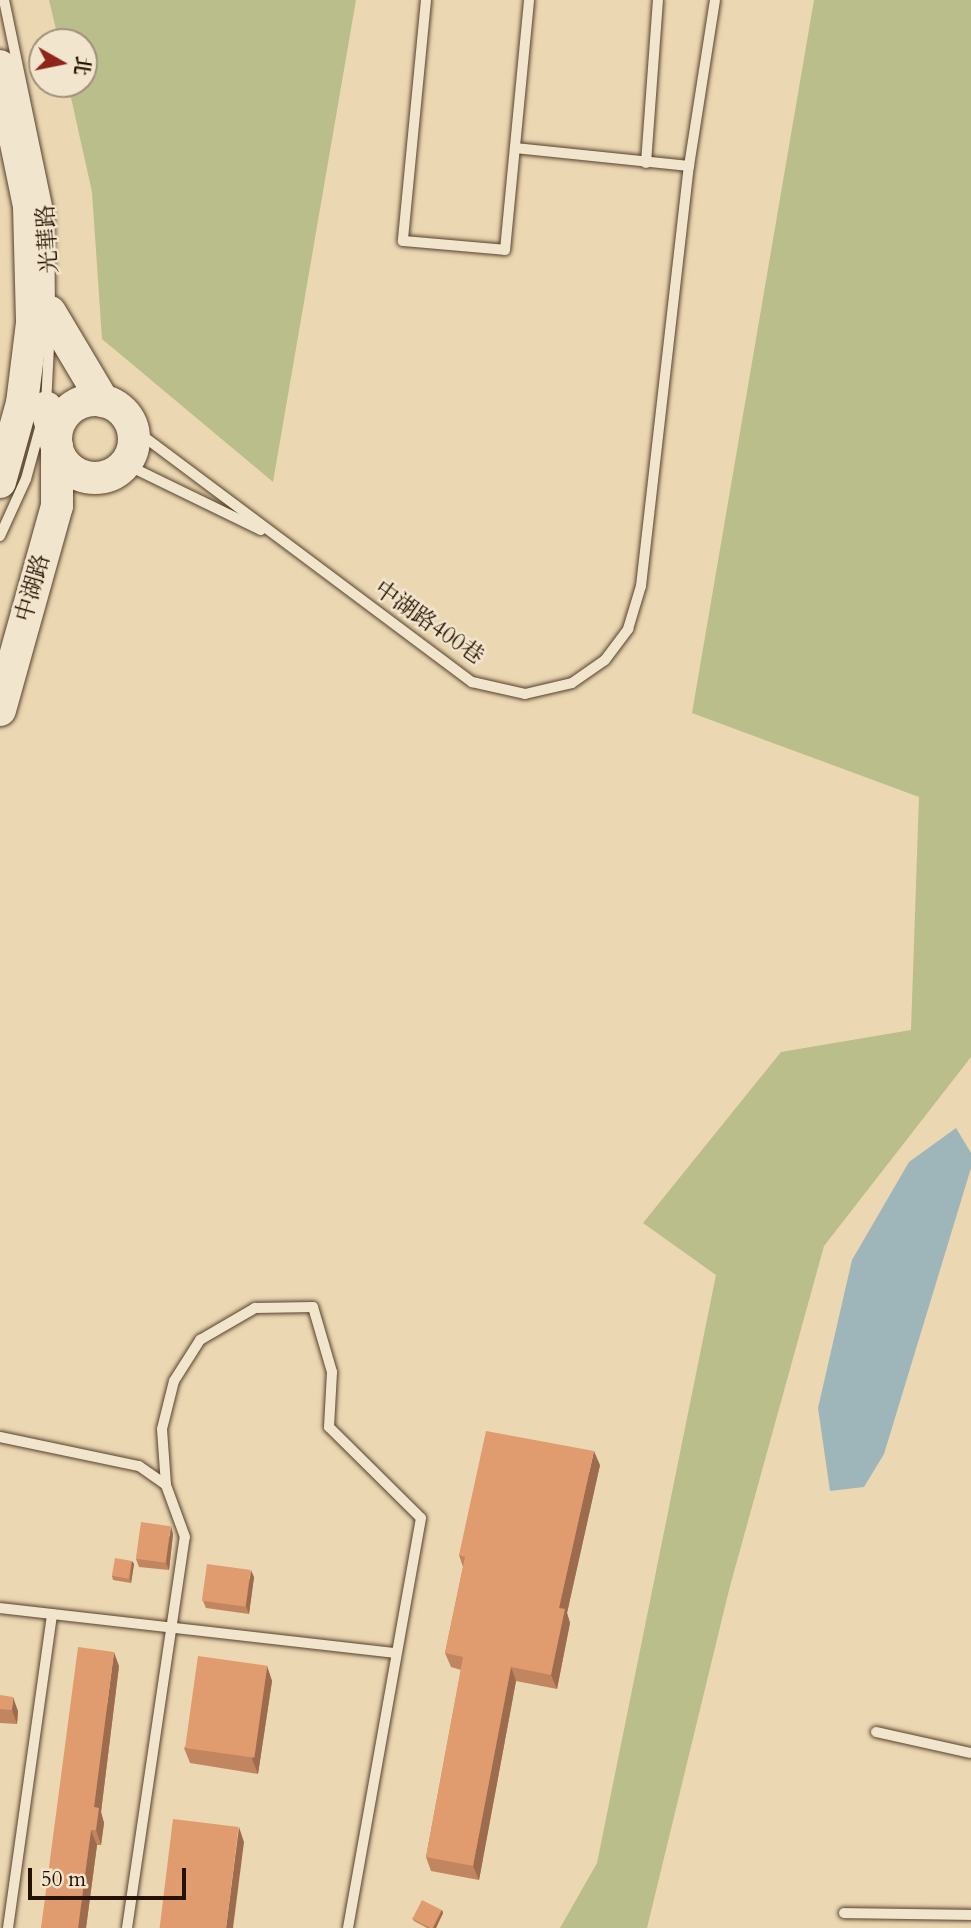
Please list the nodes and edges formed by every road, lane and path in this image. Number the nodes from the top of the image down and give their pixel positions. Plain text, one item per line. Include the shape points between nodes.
1 (4, 0) edge
2 (426, 0) edge
3 (529, 0) edge
4 (658, 0) edge
5 (715, 0) edge
6 (0, 66) edge
7 (515, 148) junction
8 (646, 163) junction
9 (689, 166) junction
10 (50, 312) junction
11 (103, 401) junction
12 (46, 407) junction
13 (131, 427) junction
14 (57, 447) junction
15 (116, 470) junction
16 (10, 478) edge
17 (57, 506) junction
18 (0, 536) edge
19 (283, 540) junction
20 (0, 710) edge
21 (0, 1437) edge
22 (166, 1485) junction
23 (0, 1608) edge
24 (52, 1614) junction
25 (169, 1629) junction
26 (396, 1653) junction
27 (876, 1732) dead end
28 (971, 1753) edge
29 (844, 1913) dead end
30 (971, 1915) edge
31 (8, 1928) edge
32 (127, 1928) edge
33 (348, 1928) edge

1 - 10 lane, 光華路 via 49,215
2 - 7 lane via 403,240 505,250
3 - 7 lane
4 - 8 lane
5 - 9 lane, 中湖路400巷
6 - 16 street, 光華路 via 29,206 32,323
7 - 8 lane
8 - 9 lane
9 - 19 lane, 中湖路400巷 via 641,586 628,629 605,660 572,683 525,694 472,682
10 - 11 street
10 - 12 lane, 光華路
11 - 13 street via 115,406
11 - 14 street via 78,404 67,412 56,435
12 - 14 street
12 - 16 lane, 光華路
13 - 15 street via 134,440
13 - 19 lane, 中湖路400巷
14 - 15 street via 61,460 82,476
14 - 17 street, 中湖路
15 - 17 street
15 - 19 lane, 中湖路400巷
16 - 18 lane
17 - 20 street, 中湖路
21 - 22 lane via 139,1466
22 - 25 lane via 185,1537
22 - 26 lane via 162,1429 174,1381 200,1340 255,1308 313,1307 332,1372 330,1427 421,1518
23 - 24 lane
24 - 25 lane
24 - 31 lane
25 - 26 lane
25 - 32 lane
26 - 33 lane
27 - 28 lane
29 - 30 lane

